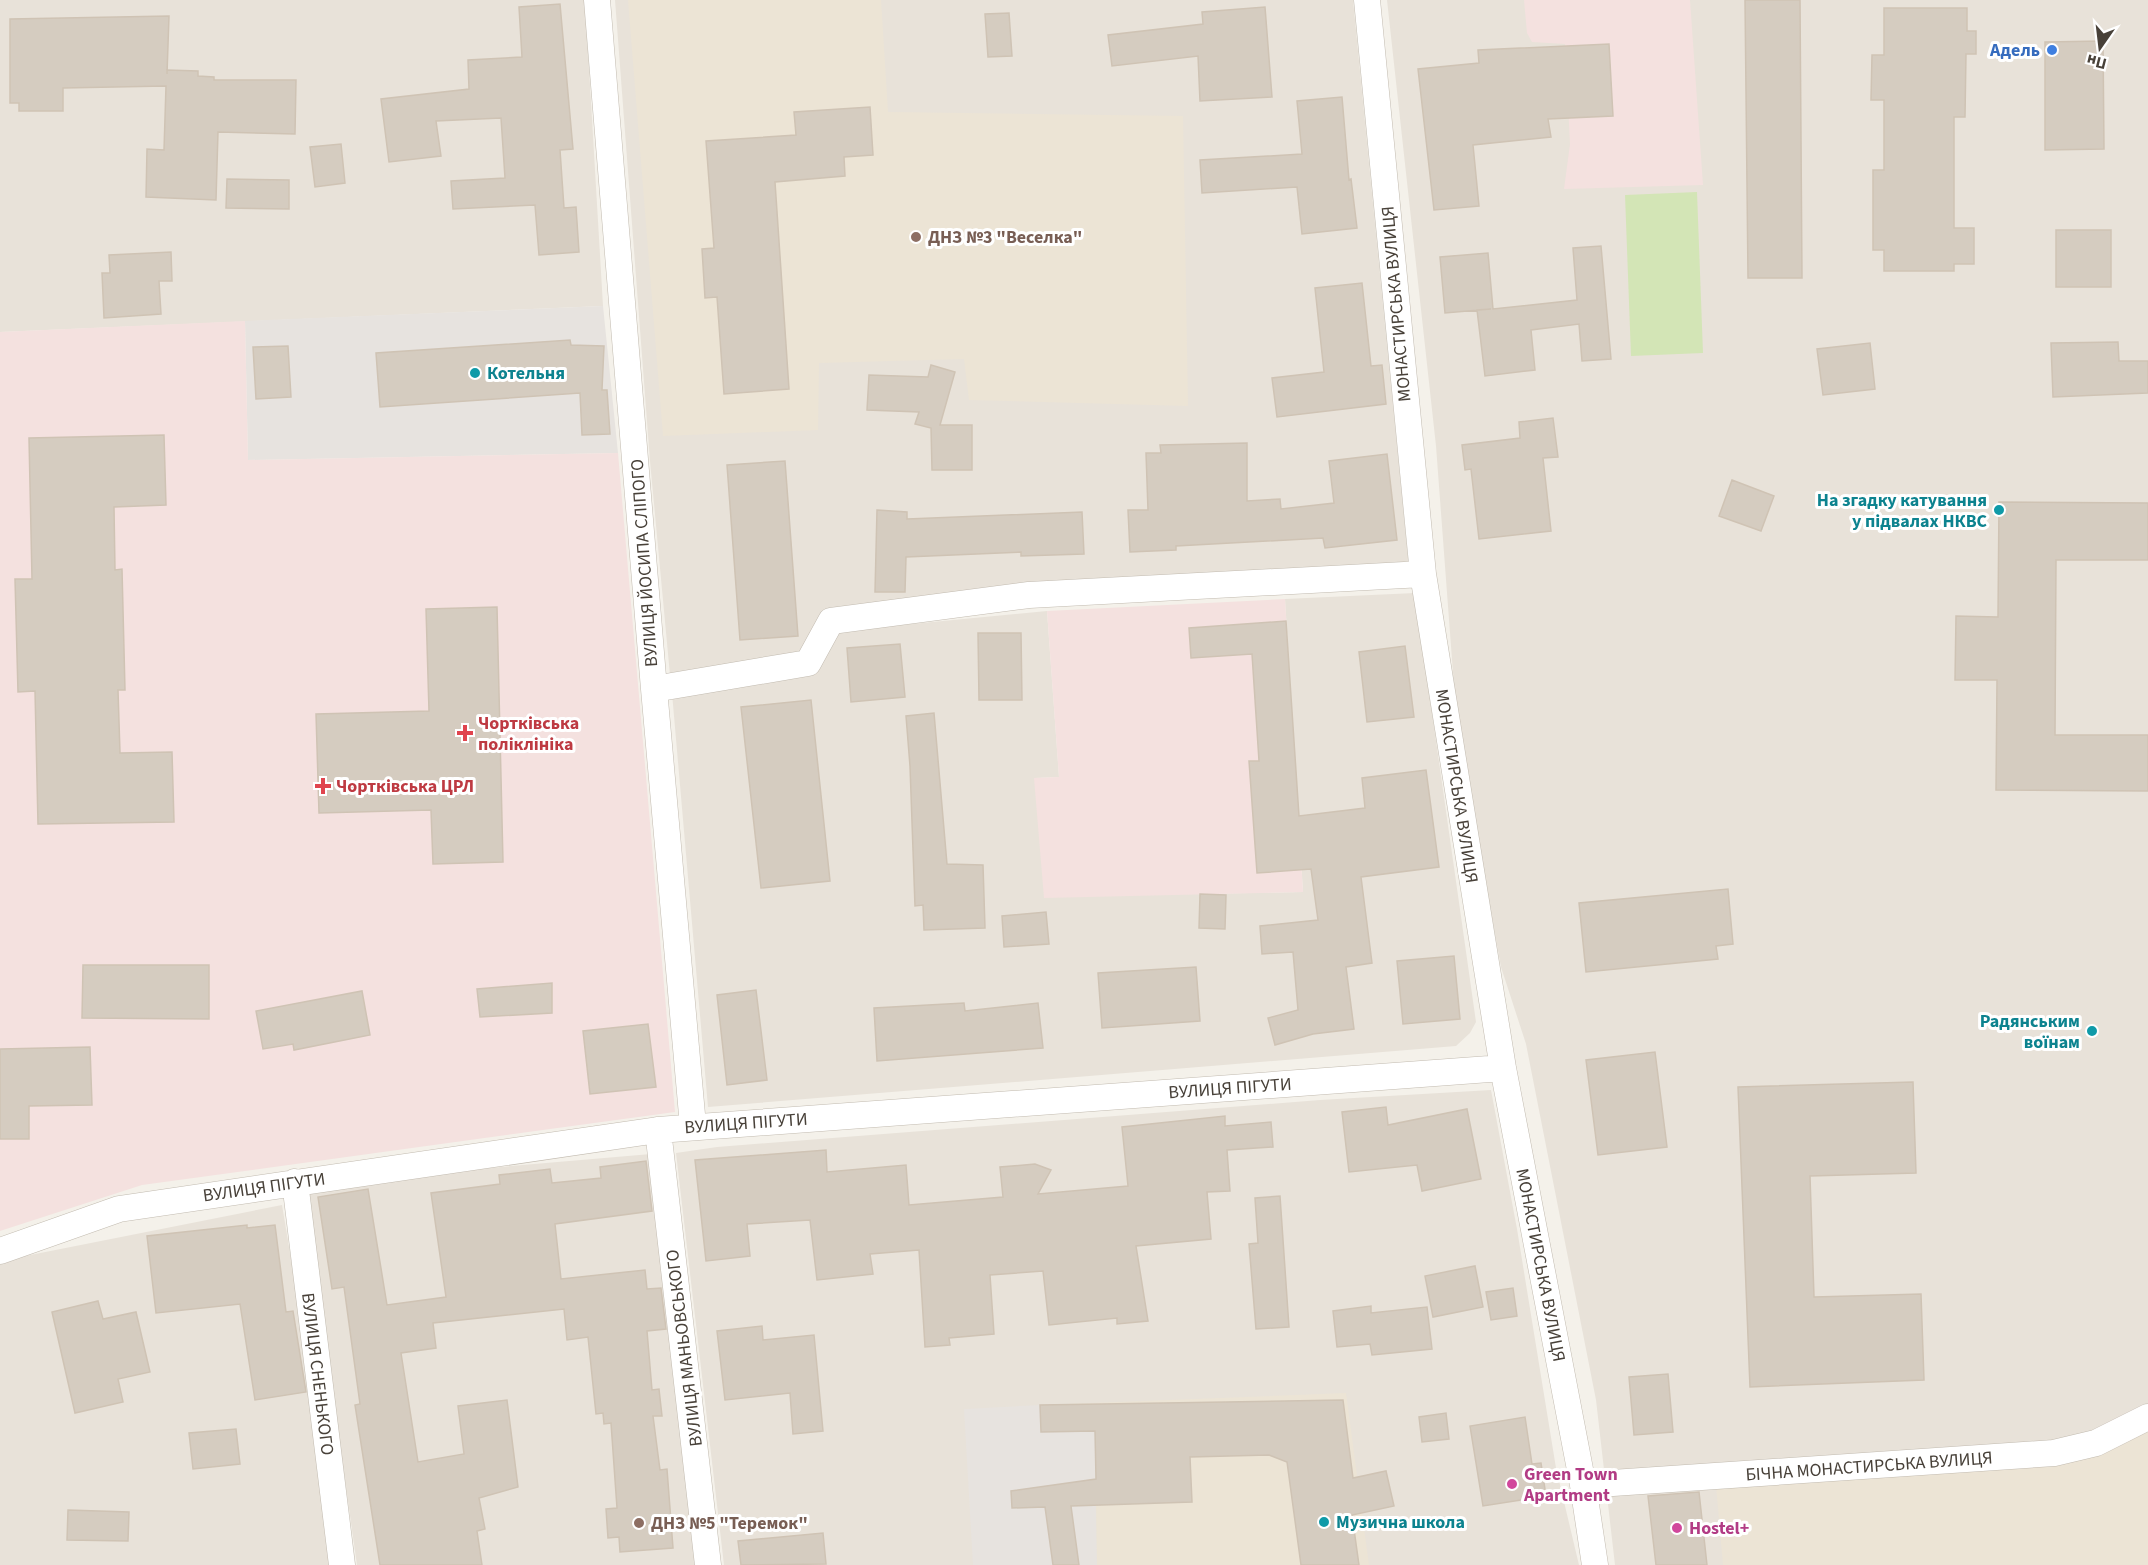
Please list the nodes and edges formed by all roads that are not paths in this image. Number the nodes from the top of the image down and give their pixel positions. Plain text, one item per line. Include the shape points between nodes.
1 (597, 0) edge
2 (1367, 0) edge
3 (1423, 574) junction
4 (654, 690) junction
5 (1503, 1068) junction
6 (693, 1126) junction
7 (658, 1130) junction
8 (295, 1182) junction
9 (0, 1251) edge
10 (2148, 1418) edge
11 (1584, 1485) junction
12 (342, 1565) edge
13 (708, 1565) edge
14 (1595, 1565) edge

1 - 4 street, ВУЛИЦЯ ЙОСИПА СЛІПОГО
2 - 3 street, МОНАСТИРСЬКА ВУЛИЦЯ
3 - 4 street via 1029,595 831,621 808,663
3 - 5 street, МОНАСТИРСЬКА ВУЛИЦЯ
4 - 6 street, ВУЛИЦЯ ЙОСИПА СЛІПОГО
5 - 6 street, ВУЛИЦЯ ПІГУТИ
5 - 11 street, МОНАСТИРСЬКА ВУЛИЦЯ
6 - 7 street, ВУЛИЦЯ ПІГУТИ
7 - 8 street, ВУЛИЦЯ ПІГУТИ
7 - 13 street, ВУЛИЦЯ МАНЬОВСЬКОГО
8 - 9 street, ВУЛИЦЯ ПІГУТИ via 119,1209
8 - 12 street, ВУЛИЦЯ СНЕНЬКОГО
10 - 11 street, БІЧНА МОНАСТИРСЬКА ВУЛИЦЯ via 2096,1443 2054,1454
11 - 14 street, МОНАСТИРСЬКА ВУЛИЦЯ

